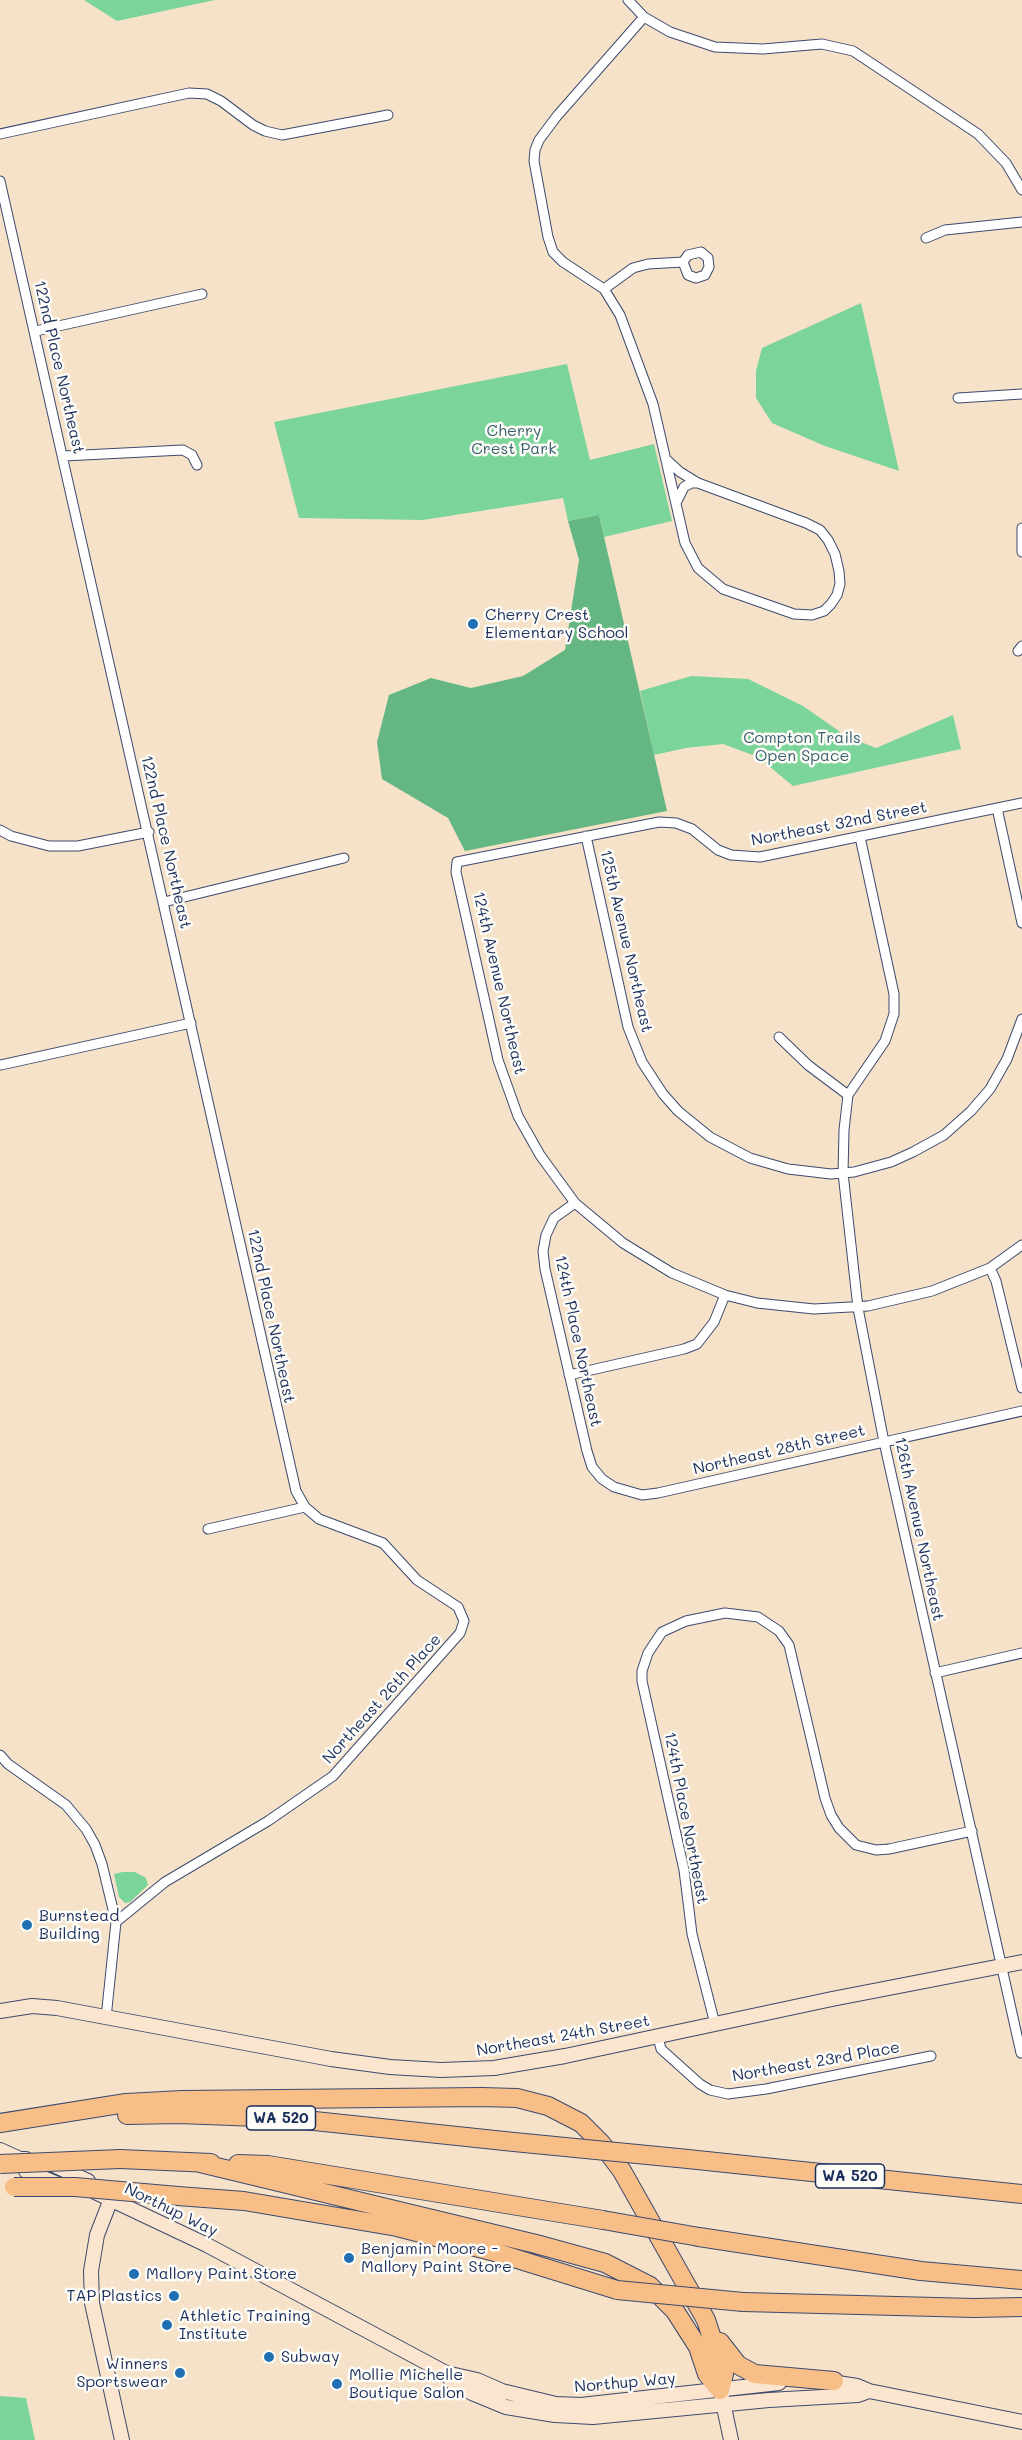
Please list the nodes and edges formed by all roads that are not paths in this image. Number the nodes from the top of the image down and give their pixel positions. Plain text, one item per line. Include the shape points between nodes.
1 (628, 0) edge
2 (644, 17) junction
3 (388, 115) dead end
4 (0, 134) edge
5 (0, 181) edge
6 (1022, 190) edge
7 (1022, 222) edge
8 (926, 238) dead end
9 (683, 262) dead end
10 (604, 290) junction
11 (202, 294) dead end
12 (36, 331) junction
13 (1022, 394) edge
14 (958, 398) dead end
15 (64, 456) junction
16 (667, 460) junction
17 (197, 465) dead end
18 (698, 483) junction
19 (676, 505) junction
20 (1022, 528) edge
21 (1022, 552) edge
22 (1022, 803) edge
23 (997, 808) junction
24 (0, 830) edge
25 (149, 832) junction
26 (586, 836) junction
27 (860, 837) junction
28 (344, 858) dead end
29 (457, 862) joint
30 (164, 902) junction
31 (1022, 923) edge
32 (1022, 1020) edge
33 (190, 1023) junction
34 (779, 1037) dead end
35 (1, 1065) edge
36 (849, 1095) junction
37 (843, 1173) junction
38 (575, 1203) junction
39 (1022, 1245) edge
40 (990, 1268) junction
41 (725, 1295) junction
42 (858, 1308) junction
43 (569, 1375) junction
44 (1022, 1388) edge
45 (1022, 1411) edge
46 (884, 1442) junction
47 (614, 1487) joint
48 (305, 1507) junction
49 (208, 1529) dead end
50 (1022, 1653) edge
51 (935, 1673) junction
52 (0, 1755) edge
53 (972, 1832) junction
54 (116, 1922) junction
55 (1022, 1962) edge
56 (1003, 1967) junction
57 (0, 2011) edge
58 (106, 2018) junction
59 (715, 2024) junction
60 (658, 2037) junction
61 (1021, 2053) edge
62 (931, 2056) dead end
63 (47, 2116) junction
64 (0, 2123) edge
65 (0, 2150) edge
66 (200, 2163) junction
67 (0, 2164) edge
68 (7, 2187) edge
69 (1022, 2194) edge
70 (111, 2199) junction
71 (1022, 2280) edge
72 (1022, 2307) edge
73 (706, 2320) junction
74 (834, 2381) junction
75 (869, 2391) junction
76 (722, 2397) junction
77 (1022, 2422) edge
78 (122, 2440) edge
79 (731, 2440) edge

1 - 2 street
2 - 6 street via 670,32 715,47 763,49 822,44 853,51 978,134 1006,164
2 - 10 street via 546,128 535,150 543,214 553,252
3 - 4 street via 282,135 253,125 207,94 189,93
5 - 12 street, 122nd Place Northeast
7 - 8 street via 945,230
9 - 10 street via 633,268
10 - 16 street via 620,315 639,365
11 - 12 street
12 - 15 street, 122nd Place Northeast
13 - 14 street
15 - 17 street via 183,450 192,455
15 - 25 street, 122nd Place Northeast
16 - 18 street
16 - 19 street
18 - 19 street via 684,487
18 - 19 street via 820,530 835,554 839,571 840,584 831,604 812,615 794,614 723,589 698,568 689,554
20 - 21 street
22 - 23 street, Northeast 32nd Street
23 - 27 street, Northeast 32nd Street
23 - 31 street
24 - 25 street via 49,846 78,846
25 - 30 street, 122nd Place Northeast
26 - 27 street, Northeast 32nd Street via 659,822 676,823 718,850 760,857
26 - 29 street, Northeast 32nd Street
26 - 37 street, 125th Avenue Northeast via 628,1027 642,1062 663,1094 710,1137 750,1158 788,1169
27 - 36 street via 894,994 894,1014 885,1041
28 - 30 street
29 - 38 street, 124th Avenue Northeast via 486,1013 506,1086 540,1155
30 - 33 street, 122nd Place Northeast
32 - 37 street, 125th Avenue Northeast via 990,1089 944,1135 891,1162
33 - 35 street
33 - 48 street, 122nd Place Northeast via 288,1461
34 - 36 street via 808,1065
36 - 37 street, 126th Avenue Northeast
37 - 42 street, 126th Avenue Northeast
38 - 41 street, 124th Avenue Northeast via 623,1243 672,1273
38 - 43 street, 124th Place Northeast via 554,1218 543,1251
39 - 40 street, 124th Avenue Northeast
40 - 42 street, 124th Avenue Northeast via 932,1291
40 - 44 street
41 - 42 street, 124th Avenue Northeast via 814,1309
41 - 43 street via 714,1322 697,1344
42 - 46 street, 126th Avenue Northeast
43 - 47 street, 124th Place Northeast via 592,1467
45 - 46 street, Northeast 28th Street
46 - 47 street, Northeast 28th Street via 658,1493 642,1495
46 - 51 street, 126th Avenue Northeast
48 - 49 street
48 - 54 street, Northeast 26th Place via 319,1519 383,1543 417,1580 458,1607 464,1621 460,1634 333,1776 268,1821 165,1882
50 - 51 street
51 - 53 street, 126th Avenue Northeast
52 - 54 street via 66,1805 86,1829 102,1864
53 - 56 street, 126th Avenue Northeast
53 - 59 street, 124th Place Northeast via 889,1849 856,1845 831,1815 789,1645 779,1631 758,1617 725,1613 686,1621 662,1632 644,1662 642,1681 684,1870 692,1934
54 - 58 street
55 - 56 street, Northeast 24th Street
56 - 59 street, Northeast 24th Street
56 - 61 street, 126th Avenue Northeast
57 - 58 street, Northeast 24th Street via 32,2006
58 - 60 street, Northeast 24th Street via 331,2059 441,2070 494,2068
59 - 60 street, Northeast 24th Street
60 - 62 street, Northeast 23rd Place via 661,2049 700,2084 728,2094
63 - 64 highway, WA 520
63 - 69 highway, WA 520, bridge via 178,2114 286,2118
63 - 73 highway via 126,2103 182,2100 482,2097 517,2098 548,2106 581,2123 622,2171
65 - 70 street, Northup Way via 20,2160 36,2157 88,2181 94,2191
66 - 67 highway, bridge via 120,2159
66 - 71 highway, bridge via 268,2165 921,2271
66 - 76 highway via 536,2244 614,2267 650,2286 675,2311 695,2341 707,2374
68 - 72 highway, bridge via 75,2187 244,2201 397,2227 617,2290 743,2302
70 - 76 street, Northup Way via 207,2245 446,2373 556,2404
70 - 78 street via 97,2235 91,2271 92,2302
73 - 74 highway via 722,2346 744,2369 764,2376
73 - 76 highway via 724,2374
74 - 75 street, Northup Way
74 - 76 street, Northup Way via 752,2384
75 - 76 street via 858,2396
75 - 77 street, Northup Way
76 - 79 street

